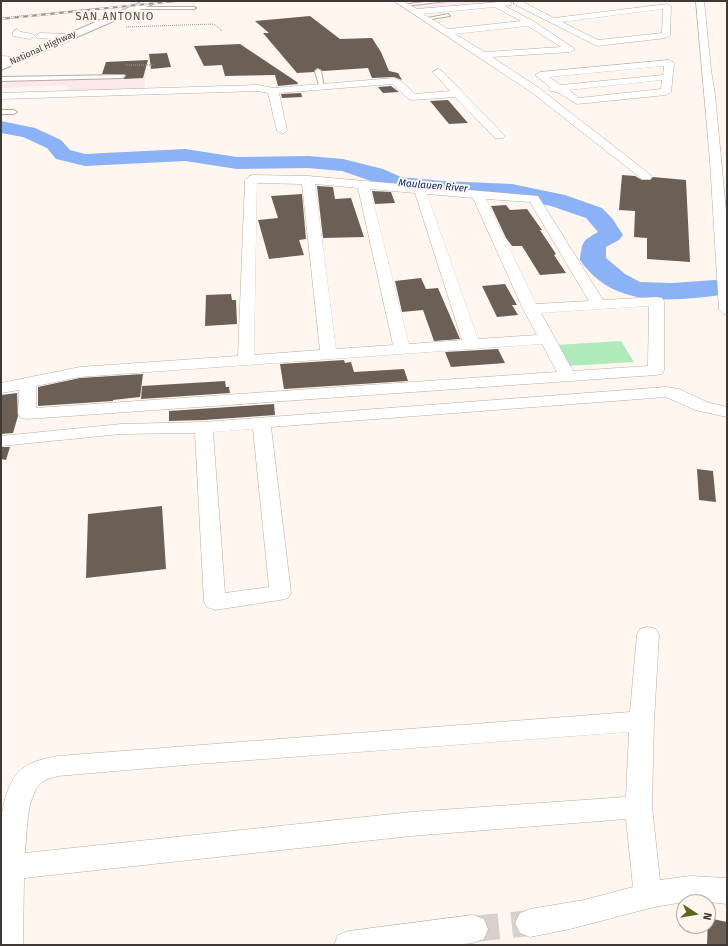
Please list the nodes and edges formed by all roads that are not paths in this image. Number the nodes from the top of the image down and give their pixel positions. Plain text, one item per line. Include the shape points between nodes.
1 (152, 1) edge
2 (445, 1) edge
3 (520, 1) edge
4 (644, 1) edge
5 (700, 1) edge
6 (401, 3) edge
7 (501, 3) edge
8 (595, 6) dead end
9 (136, 8) junction
10 (194, 8) dead end
11 (535, 10) junction
12 (551, 10) dead end
13 (414, 12) junction
14 (448, 15) dead end
15 (424, 19) junction
16 (555, 20) junction
17 (530, 23) junction
18 (666, 26) junction
19 (643, 28) dead end
20 (583, 30) junction
21 (17, 32) dead end
22 (446, 32) junction
23 (598, 33) dead end
24 (30, 36) dead end
25 (40, 36) dead end
26 (68, 37) junction
27 (558, 41) junction
28 (473, 48) junction
29 (483, 55) junction
30 (1, 59) edge
31 (18, 60) junction
32 (1, 67) edge
33 (318, 70) dead end
34 (438, 72) dead end
35 (122, 76) dead end
36 (1, 78) edge
37 (667, 78) junction
38 (322, 86) junction
39 (558, 88) junction
40 (535, 90) junction
41 (273, 91) junction
42 (458, 94) junction
43 (1, 96) edge
44 (1, 112) edge
45 (14, 112) dead end
46 (712, 130) junction
47 (282, 131) dead end
48 (727, 131) edge
49 (499, 136) dead end
50 (646, 176) dead end
51 (308, 180) junction
52 (363, 185) junction
53 (420, 190) junction
54 (478, 195) junction
55 (725, 271) edge
56 (599, 305) junction
57 (531, 309) junction
58 (727, 310) edge
59 (546, 339) junction
60 (471, 343) junction
61 (402, 348) junction
62 (329, 354) junction
63 (246, 360) junction
64 (567, 376) junction
65 (28, 385) junction
66 (1, 388) edge
67 (727, 412) edge
68 (261, 422) junction
69 (204, 427) junction
70 (1, 441) edge
71 (648, 635) dead end
72 (642, 721) junction
73 (639, 807) junction
74 (10, 867) junction
75 (727, 891) edge
76 (648, 896) junction
77 (530, 923) tunnel mouth
78 (472, 929) tunnel mouth
79 (8, 945) edge
80 (349, 945) edge

1 - 9 main road, National Highway
2 - 6 lane
3 - 7 street
3 - 11 street
4 - 8 street
5 - 46 street
6 - 13 street
7 - 13 street
7 - 17 street
9 - 10 lane
9 - 26 main road, National Highway
11 - 12 street
11 - 16 street
13 - 15 street
14 - 15 lane
15 - 22 street
16 - 18 street via 667,6 663,16
16 - 20 street via 569,28
17 - 22 street
17 - 27 street
18 - 19 street
18 - 20 street via 666,35 597,43
20 - 23 street
21 - 24 street via 19,35
22 - 28 street
25 - 26 street
26 - 31 main road, National Highway
27 - 28 street
27 - 29 street via 570,49
28 - 29 street
29 - 40 street
30 - 31 street
31 - 32 main road, National Highway
33 - 38 lane
34 - 42 street
35 - 36 lane
37 - 39 street
37 - 39 street via 666,92 577,101
37 - 39 street via 669,64 540,75
38 - 41 street
38 - 42 street via 394,81 413,97
39 - 40 street
40 - 50 street
41 - 43 street via 258,88
41 - 47 street
42 - 49 street
44 - 45 lane
46 - 48 street
46 - 55 street
51 - 52 street
51 - 62 street
51 - 63 street via 257,178 250,181
52 - 53 street
52 - 61 street
53 - 54 street
53 - 60 street
54 - 56 street via 534,199
54 - 57 street
55 - 58 street
56 - 57 street
56 - 64 street via 658,301 656,370
57 - 59 street
59 - 60 street
59 - 64 street
60 - 61 street
61 - 62 street
62 - 63 street
63 - 65 street via 80,372
64 - 65 street via 27,414
65 - 66 street
67 - 68 street via 701,406 666,392
68 - 69 street
68 - 69 street via 280,593 215,602
69 - 70 street via 121,429
71 - 72 street
72 - 73 street
72 - 74 street via 58,766 32,776 23,786 16,807
73 - 74 street via 411,824
73 - 76 street
74 - 79 street
75 - 76 street via 697,889
76 - 77 street via 583,913
78 - 80 street

